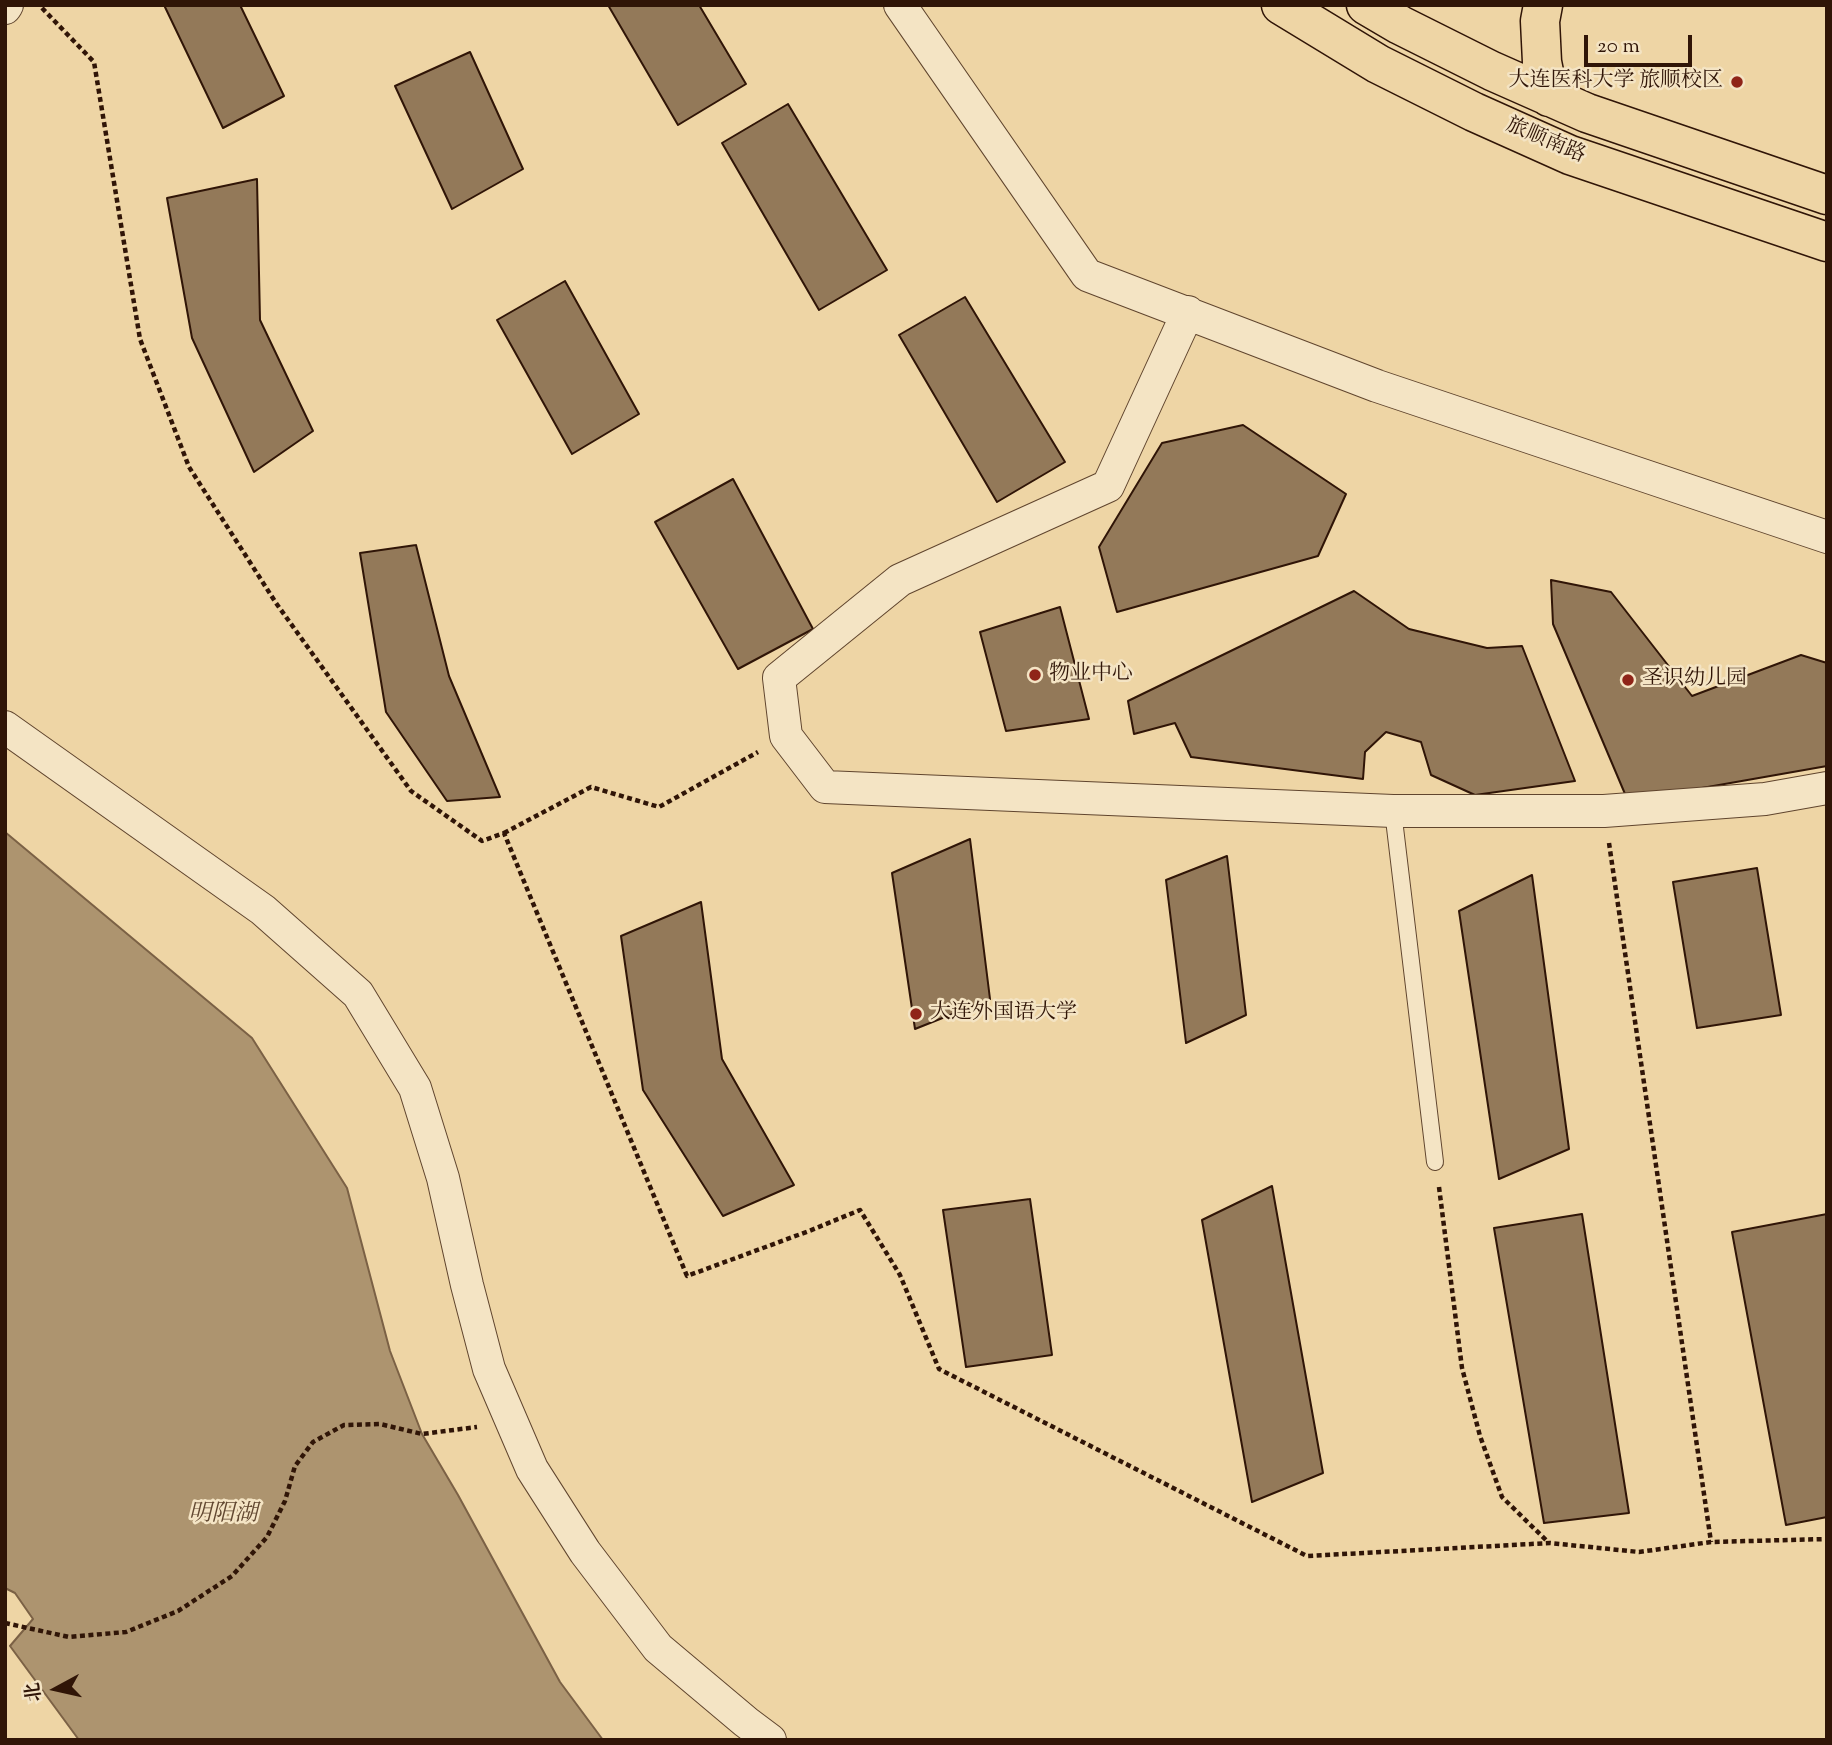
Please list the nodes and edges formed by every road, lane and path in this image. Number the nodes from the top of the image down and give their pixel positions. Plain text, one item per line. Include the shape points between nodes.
1 (38, 5) edge
2 (900, 5) edge
3 (1366, 5) edge
4 (1543, 5) edge
5 (1290, 7) edge
6 (1549, 97) junction
7 (1827, 195) edge
8 (1827, 242) edge
9 (1188, 312) junction
10 (1827, 537) edge
11 (5, 727) edge
12 (786, 736) junction
13 (1827, 789) edge
14 (1393, 811) junction
15 (1604, 811) junction
16 (504, 833) junction
17 (1435, 1162) joint
18 (513, 1422) junction
19 (1827, 1539) edge
20 (1711, 1542) junction
21 (1550, 1543) junction
22 (8, 1624) edge
23 (770, 1740) edge

1 - 16 path via 94,62 140,339 189,467 276,603 411,791 482,841
2 - 9 street via 1087,275
3 - 6 highway, 旅顺南路
4 - 6 highway via 1542,62
5 - 8 highway, 旅顺南路 via 1378,64 1570,155
6 - 7 highway, 旅顺南路
9 - 10 street via 1377,386
9 - 12 street via 1108,486 901,580 779,678
11 - 18 street via 263,910 358,994 415,1088 443,1178 489,1368
12 - 14 street via 825,787
12 - 16 path via 659,807 591,787
13 - 15 street via 1765,799
14 - 15 street
14 - 17 lane
15 - 20 path
16 - 21 path via 687,1276 860,1210 900,1275 939,1369 1307,1556
17 - 21 path via 1462,1368 1480,1436 1502,1497
18 - 22 path via 422,1434 380,1424 344,1425 313,1443 295,1466 285,1501 267,1537 232,1576 178,1611 126,1632 69,1637
18 - 23 street via 532,1469 585,1552 658,1648
19 - 20 path
20 - 21 path via 1639,1552

